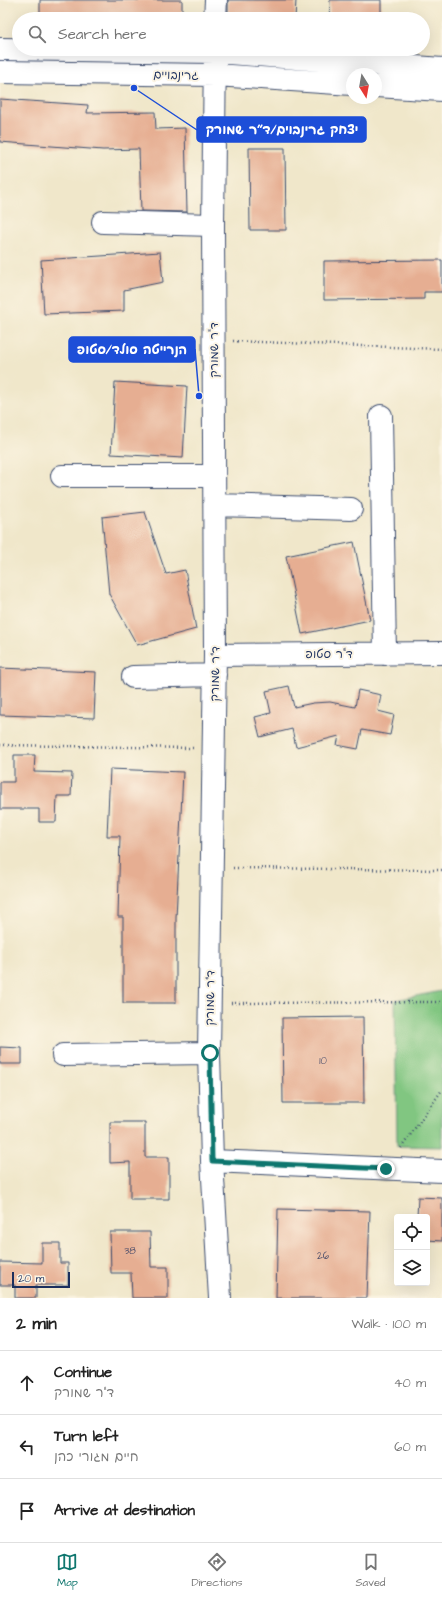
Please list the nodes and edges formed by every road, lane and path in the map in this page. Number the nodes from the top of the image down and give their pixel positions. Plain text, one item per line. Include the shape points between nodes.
1 (216, 0) edge
2 (215, 12) edge
3 (0, 49) edge
4 (12, 49) edge
5 (215, 56) edge
6 (278, 56) edge
7 (442, 69) edge
8 (0, 72) edge
9 (215, 75) junction
10 (346, 84) edge
11 (382, 86) edge
12 (442, 90) edge
13 (103, 222) dead end
14 (213, 225) junction
15 (214, 340) junction
16 (442, 349) edge
17 (381, 416) dead end
18 (62, 476) dead end
19 (214, 476) junction
20 (214, 505) junction
21 (351, 509) dead end
22 (442, 653) edge
23 (385, 654) junction
24 (215, 665) junction
25 (133, 677) dead end
26 (0, 745) edge
27 (214, 748) junction
28 (212, 867) junction
29 (442, 870) edge
30 (442, 1002) edge
31 (210, 1004) junction
32 (210, 1053) junction
33 (63, 1055) dead end
34 (442, 1090) edge
35 (212, 1161) junction
36 (386, 1169) junction
37 (442, 1171) edge
38 (220, 1298) edge

1 - 2 street
3 - 4 street, גרינבויים
5 - 9 street, ד"ר שמורק
6 - 7 street, גרינבויים
8 - 9 street, גרינבויים
9 - 10 street, גרינבויים
9 - 14 street, ד"ר שמורק
11 - 12 street
13 - 14 street
14 - 15 street, ד"ר שמורק
15 - 16 path
15 - 19 street, ד"ר שמורק
17 - 23 street
18 - 19 street
19 - 20 street, ד"ר שמורק
20 - 21 street
20 - 24 street, ד"ר שמורק
22 - 23 street, ד"ר סטופ
23 - 24 street, ד"ר סטופ
24 - 25 street, ד"ר סטופ
24 - 27 street, ד"ר שמורק
26 - 27 path
27 - 28 street, ד"ר שמורק
28 - 29 path
28 - 31 street, ד"ר שמורק
30 - 31 path
31 - 32 street, ד"ר שמורק
32 - 33 street
32 - 35 street, ד"ר שמורק
34 - 36 path
35 - 36 street
35 - 38 street, ד"ר שמורק
36 - 37 street

